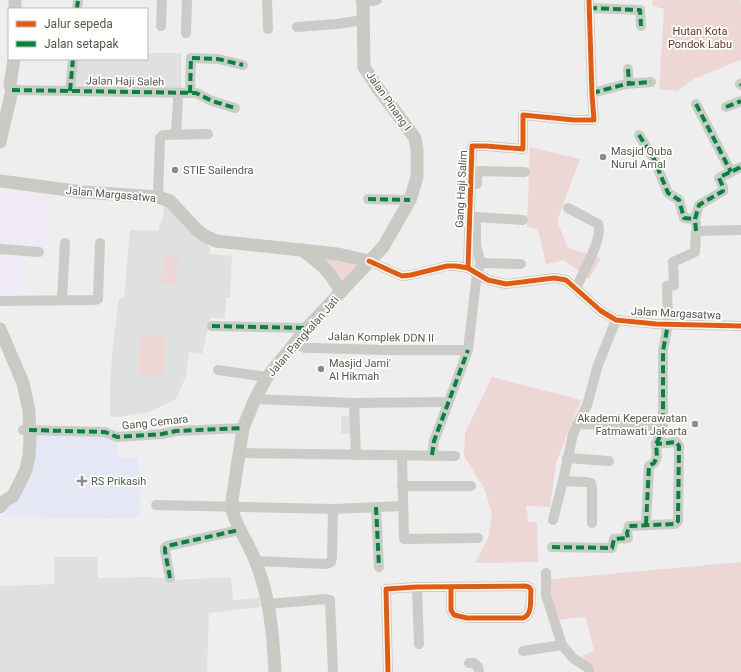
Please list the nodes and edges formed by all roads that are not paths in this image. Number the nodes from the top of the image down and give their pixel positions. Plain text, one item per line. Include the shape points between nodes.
1 (162, 0) edge
2 (187, 0) edge
3 (267, 0) edge
4 (377, 0) edge
5 (362, 1) edge
6 (589, 4) edge
7 (363, 20) junction
8 (161, 26) dead end
9 (641, 26) dead end
10 (297, 27) dead end
11 (268, 29) dead end
12 (186, 33) dead end
13 (14, 60) edge
14 (73, 60) edge
15 (243, 65) dead end
16 (628, 69) dead end
17 (651, 82) dead end
18 (627, 86) junction
19 (11, 88) junction
20 (70, 91) junction
21 (190, 93) junction
22 (592, 93) junction
23 (178, 100) dead end
24 (741, 101) edge
25 (696, 104) dead end
26 (726, 107) dead end
27 (235, 108) dead end
28 (0, 119) edge
29 (176, 133) junction
30 (208, 134) dead end
31 (639, 135) dead end
32 (0, 141) edge
33 (741, 167) edge
34 (525, 172) dead end
35 (731, 172) junction
36 (0, 181) edge
37 (158, 197) junction
38 (368, 199) dead end
39 (410, 200) junction
40 (568, 208) dead end
41 (476, 217) junction
42 (695, 219) junction
43 (523, 220) dead end
44 (741, 230) edge
45 (696, 231) junction
46 (64, 243) dead end
47 (100, 243) dead end
48 (0, 249) edge
49 (302, 249) junction
50 (39, 252) dead end
51 (369, 261) junction
52 (482, 263) junction
53 (521, 264) dead end
54 (472, 270) junction
55 (576, 290) junction
56 (340, 292) junction
57 (62, 300) junction
58 (0, 301) edge
59 (616, 320) junction
60 (668, 324) junction
61 (212, 326) dead end
62 (741, 326) edge
63 (307, 328) junction
64 (0, 329) edge
65 (0, 341) edge
66 (298, 345) junction
67 (468, 350) junction
68 (218, 370) dead end
69 (267, 377) junction
70 (262, 399) junction
71 (441, 402) dead end
72 (354, 403) junction
73 (577, 424) junction
74 (654, 426) dead end
75 (243, 428) junction
76 (26, 430) junction
77 (656, 444) junction
78 (245, 453) junction
79 (356, 455) junction
80 (402, 455) junction
81 (432, 455) junction
82 (455, 456) dead end
83 (567, 458) junction
84 (609, 461) dead end
85 (563, 481) junction
86 (402, 486) junction
87 (471, 486) dead end
88 (3, 504) edge
89 (156, 505) dead end
90 (402, 506) junction
91 (234, 507) junction
92 (376, 507) junction
93 (332, 509) junction
94 (553, 520) dead end
95 (592, 523) dead end
96 (646, 524) junction
97 (239, 530) junction
98 (478, 538) dead end
99 (552, 547) dead end
100 (256, 561) junction
101 (379, 567) dead end
102 (546, 573) dead end
103 (170, 578) dead end
104 (418, 587) junction
105 (451, 587) junction
106 (269, 604) junction
107 (419, 644) dead end
108 (562, 645) junction
109 (523, 651) dead end
110 (469, 663) dead end
111 (275, 672) edge
112 (333, 672) edge
113 (388, 672) edge
114 (479, 672) edge
115 (589, 672) edge

1 - 8 street
2 - 12 street
3 - 11 street
4 - 5 street
5 - 7 main road, Jalan Pinang I
6 - 9 street via 640,10
6 - 22 street
7 - 10 street
7 - 39 main road, Jalan Pinang I via 364,67 415,138 417,177
13 - 19 main road
14 - 20 street
15 - 21 street via 218,59 190,58
16 - 18 street
17 - 18 street
18 - 22 street
19 - 20 street, Jalan Haji Saleh
19 - 28 street via 6,94
19 - 32 main road
20 - 21 street, Jalan Haji Saleh
21 - 27 street, Jalan Haji Saleh
22 - 54 street, Gang Haji Salim via 594,120 523,115 523,149 472,146
23 - 29 street
24 - 26 street
25 - 35 street
29 - 30 street
29 - 37 street via 163,134 160,138
31 - 42 street via 654,159 668,193 679,200 684,218
33 - 35 street
34 - 41 street via 479,171
35 - 42 street via 719,178 723,191 699,205
36 - 37 main road, Jalan Margasatwa via 83,192
37 - 49 main road, Jalan Margasatwa via 170,201 197,230 216,241
38 - 39 street
39 - 51 main road, Jalan Pinang I via 382,247
40 - 55 street via 598,224 599,229 594,252
41 - 43 street
41 - 52 street via 476,246
42 - 45 street
44 - 45 street
45 - 60 street via 695,252 672,262 674,286 667,286
46 - 57 street
47 - 57 street via 98,299
48 - 50 street
49 - 51 main road, Jalan Margasatwa
49 - 56 main road via 333,277
51 - 54 street, Jalan Margasatwa via 402,276 447,266
51 - 56 main road, Jalan Pangkalan Jati
52 - 53 street
52 - 54 street
54 - 55 street, Jalan Margasatwa via 488,280 506,284 554,278 566,280
54 - 67 street
55 - 59 street, Jalan Margasatwa
56 - 63 main road, Jalan Pangkalan Jati
57 - 58 street
59 - 60 street, Jalan Margasatwa
59 - 73 street via 598,365 587,405
60 - 62 street, Jalan Margasatwa
60 - 77 street via 663,351 663,430
61 - 63 street
63 - 66 main road, Jalan Pangkalan Jati
64 - 76 main road via 23,383 29,410
65 - 76 main road via 17,383
66 - 67 street, Jalan Komplek DDN II via 385,350
66 - 69 main road, Jalan Pangkalan Jati
67 - 81 street via 434,440
68 - 69 street
69 - 70 main road, Jalan Pangkalan Jati
70 - 72 street
70 - 75 main road, Jalan Pangkalan Jati
71 - 72 street
72 - 79 street
73 - 74 street
73 - 83 street
75 - 76 street, Gang Cemara via 176,431 117,438 105,432
75 - 78 main road, Jalan Pangkalan Jati
76 - 88 main road via 29,456 26,470 13,496
77 - 96 street via 657,458 649,466
77 - 96 street via 676,442 679,446 678,521 675,524
78 - 79 street
78 - 91 main road, Jalan Pangkalan Jati
79 - 80 street
80 - 81 street
80 - 86 street
81 - 82 street
83 - 84 street
83 - 85 street
85 - 94 street
85 - 95 street via 591,483
86 - 87 street
86 - 90 street
89 - 91 street
90 - 92 street
90 - 98 street via 405,540
91 - 93 street
91 - 97 main road, Jalan Pangkalan Jati via 234,520
92 - 93 street
92 - 101 street
93 - 100 street via 331,562 326,564
96 - 99 street via 630,526 628,538 614,539 612,548
97 - 100 main road, Jalan Pangkalan Jati
97 - 103 street via 167,546 164,551
100 - 106 main road, Jalan Pangkalan Jati
102 - 108 street via 546,595
104 - 105 street
104 - 107 street
104 - 113 street via 386,589
105 - 105 street via 526,586 530,590 530,613 523,618 467,618 454,615 451,610
106 - 111 main road, Jalan Pangkalan Jati
106 - 112 street via 330,600
108 - 109 street
108 - 115 street via 573,658 588,668
110 - 114 street via 474,663

